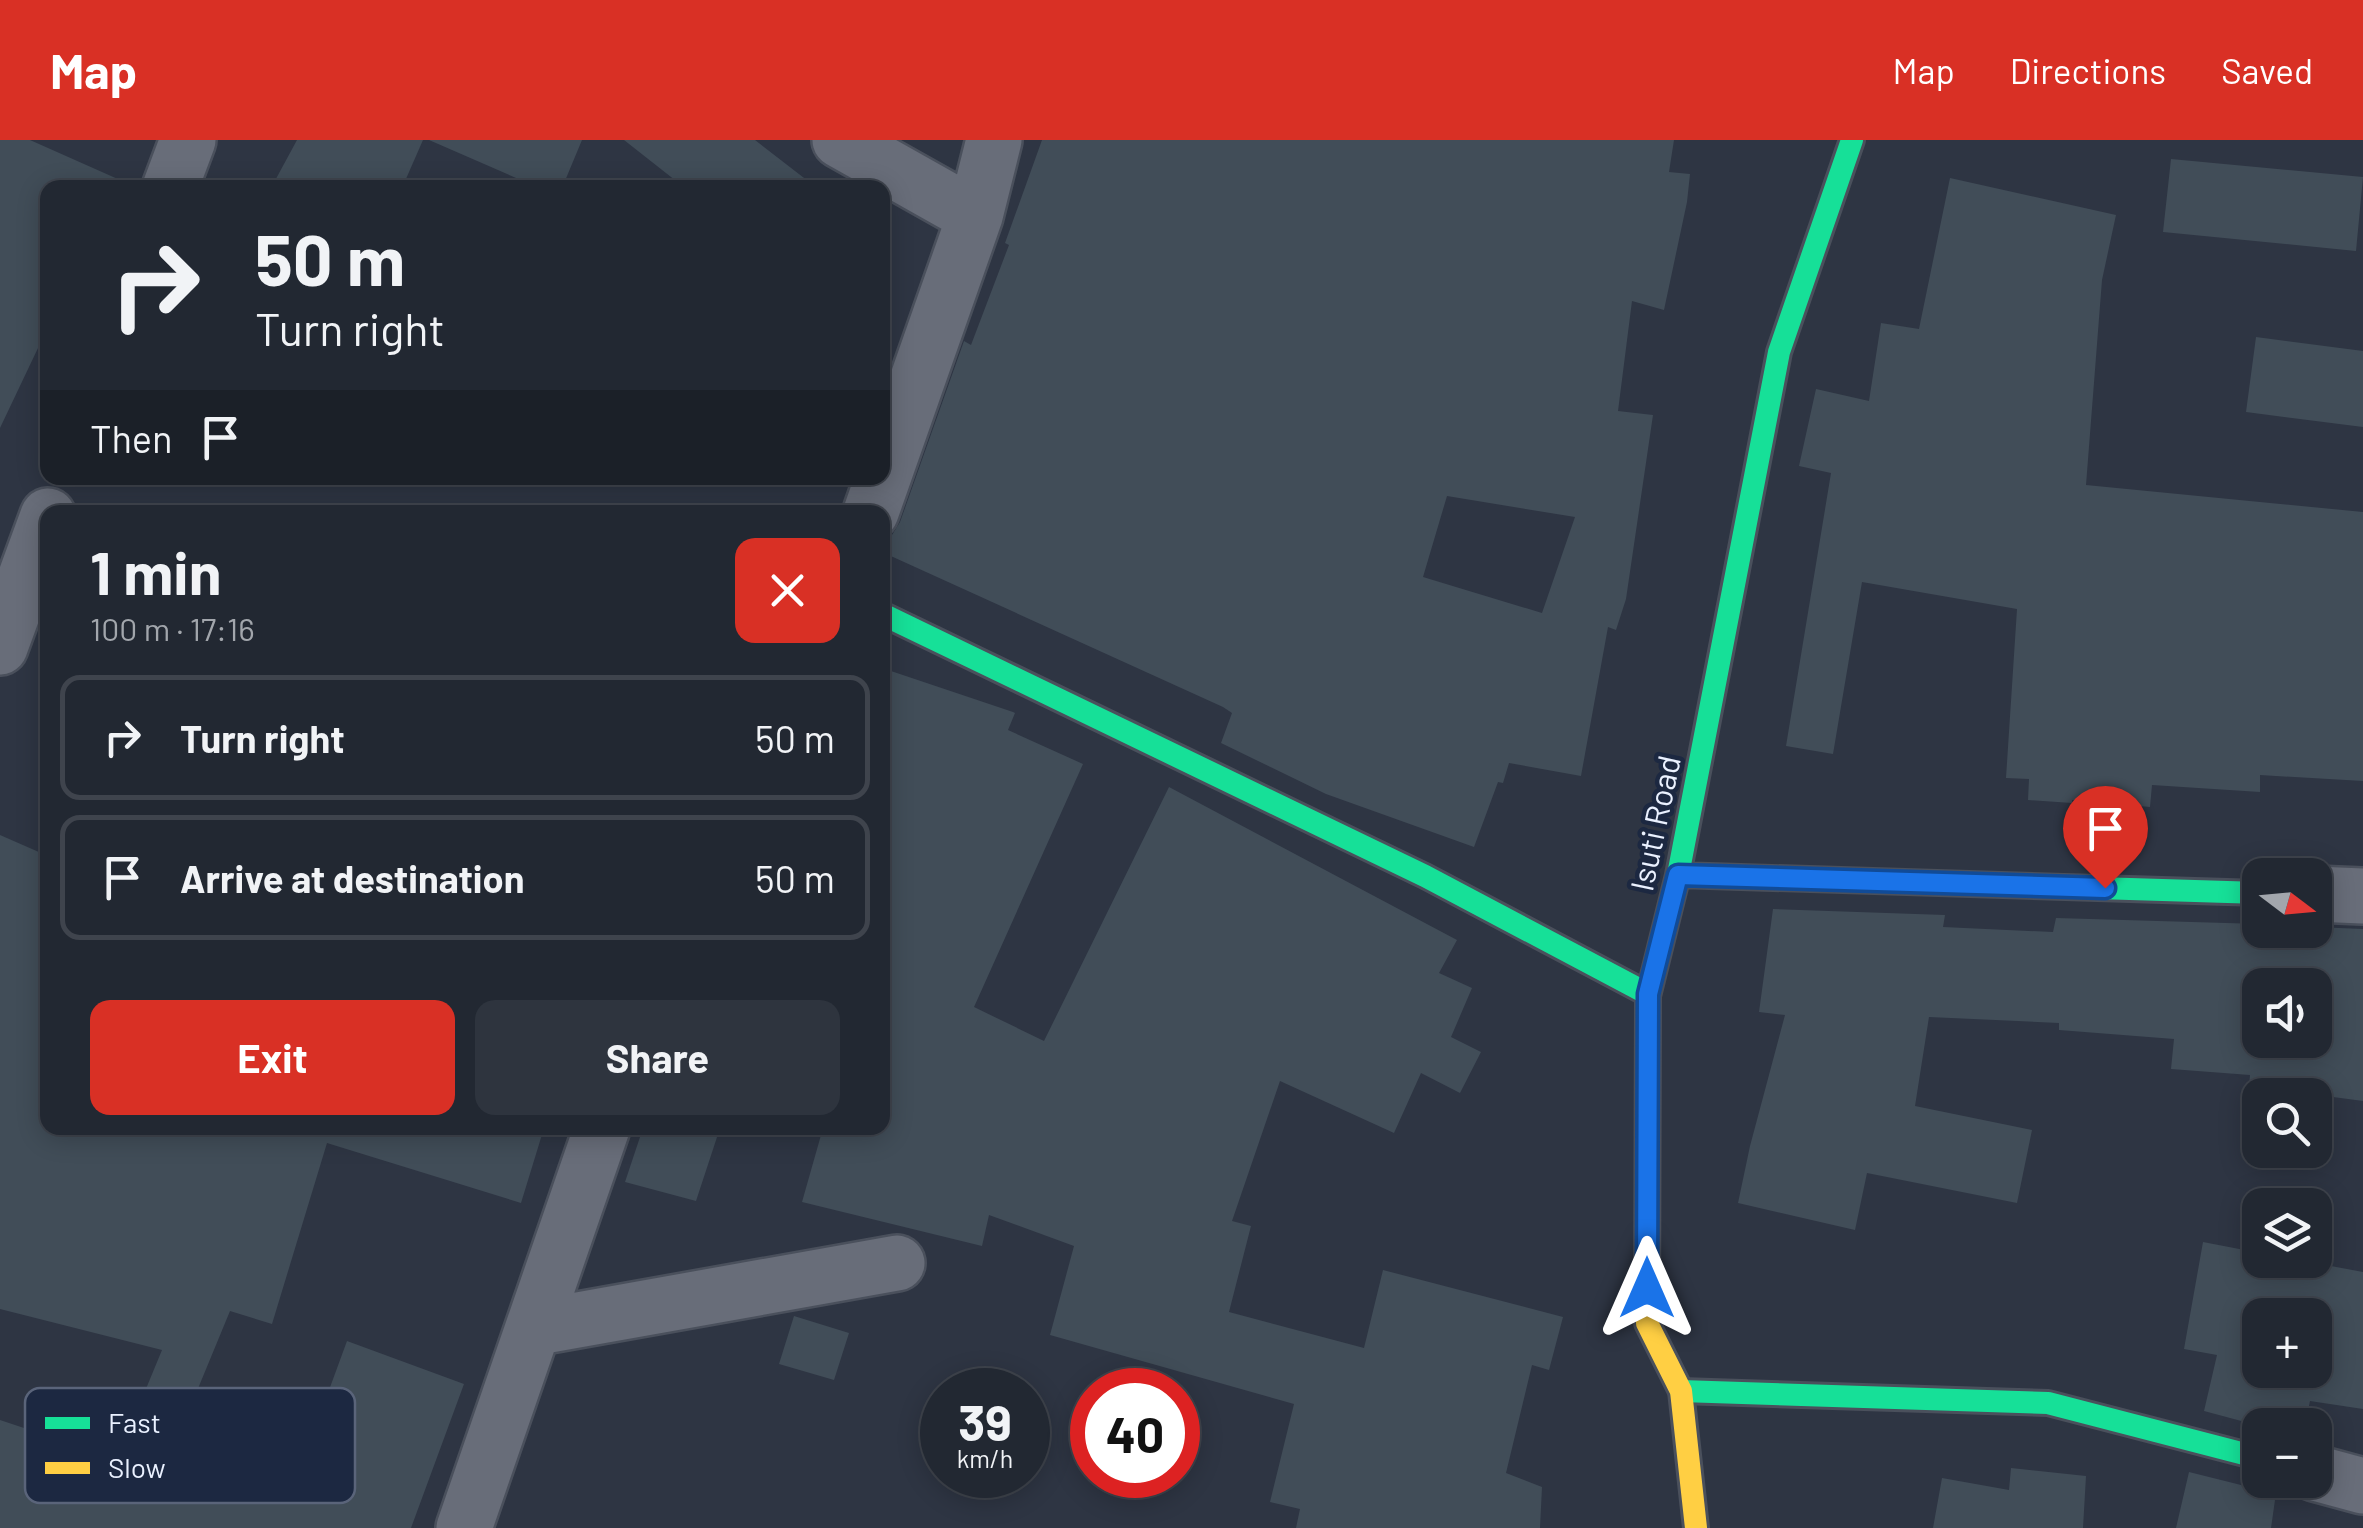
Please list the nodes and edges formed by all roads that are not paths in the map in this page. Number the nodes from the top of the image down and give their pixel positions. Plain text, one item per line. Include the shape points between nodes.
1 (188, 140) edge
2 (840, 140) edge
3 (994, 140) edge
4 (1852, 140) edge
5 (173, 180) edge
6 (975, 216) junction
7 (890, 458) edge
8 (40, 536) edge
9 (890, 618) edge
10 (0, 647) edge
11 (1678, 875) junction
12 (2242, 892) edge
13 (2332, 895) edge
14 (2363, 896) edge
15 (1648, 994) junction
16 (600, 1135) edge
17 (897, 1263) dead end
18 (533, 1328) junction
19 (1681, 1392) junction
20 (2242, 1453) edge
21 (2332, 1478) edge
22 (2363, 1486) edge
23 (464, 1528) edge
24 (1696, 1528) edge

1 - 5 street
2 - 6 street
3 - 6 street
4 - 11 street, Isuti Road via 1779,352
6 - 7 street
8 - 10 street
9 - 15 street via 1426,876
11 - 12 street
11 - 15 street, Isuti Road
13 - 14 street
15 - 19 street, Isuti Road via 1647,1323
16 - 18 street
17 - 18 street
18 - 23 street
19 - 20 street via 2048,1403
19 - 24 street, Isuti Road
21 - 22 street

